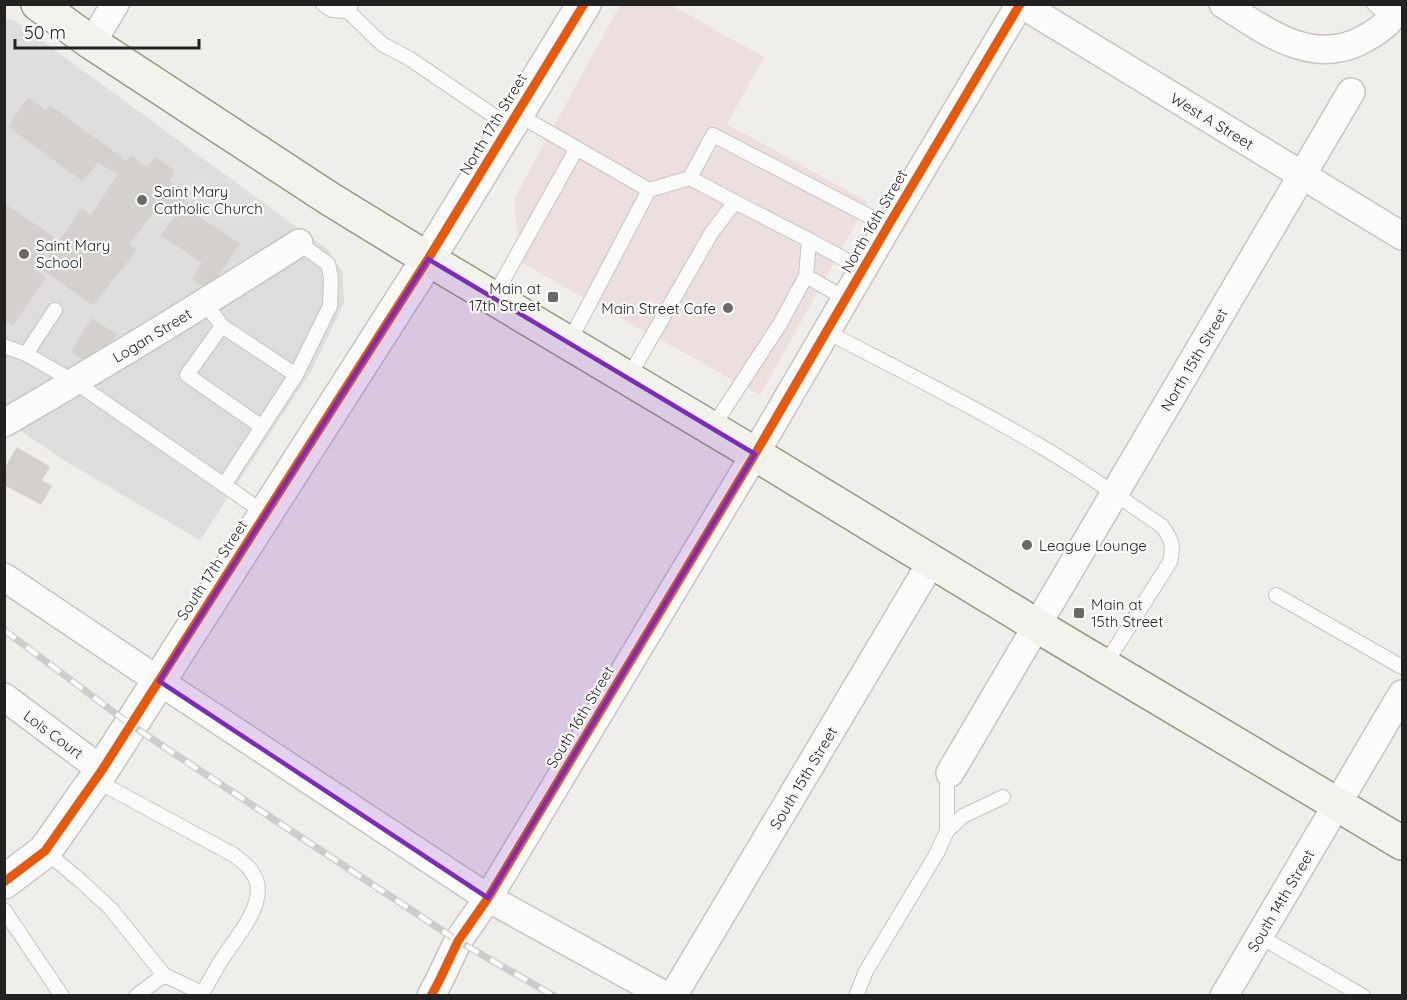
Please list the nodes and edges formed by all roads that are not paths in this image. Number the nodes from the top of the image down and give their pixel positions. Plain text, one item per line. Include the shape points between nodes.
1 (38, 4) edge
2 (115, 4) edge
3 (323, 4) edge
4 (584, 4) edge
5 (1020, 4) edge
6 (1223, 4) edge
7 (350, 8) edge
8 (1389, 9) edge
9 (92, 43) junction
10 (1352, 92) dead end
11 (513, 120) junction
12 (577, 148) junction
13 (1301, 176) junction
14 (690, 178) junction
15 (649, 190) junction
16 (735, 202) junction
17 (888, 226) junction
18 (1402, 236) edge
19 (809, 240) junction
20 (299, 243) joint
21 (428, 259) junction
22 (863, 269) junction
23 (806, 276) junction
24 (493, 298) junction
25 (846, 299) junction
26 (205, 303) junction
27 (55, 310) dead end
28 (222, 326) junction
29 (827, 332) junction
30 (568, 342) junction
31 (4, 346) edge
32 (26, 354) junction
33 (296, 375) junction
34 (628, 378) junction
35 (75, 382) junction
36 (4, 423) edge
37 (262, 427) junction
38 (712, 428) junction
39 (755, 454) junction
40 (224, 485) junction
41 (1114, 493) junction
42 (266, 514) junction
43 (932, 561) junction
44 (4, 577) edge
45 (1276, 595) dead end
46 (1036, 626) junction
47 (1104, 666) junction
48 (1402, 667) edge
49 (159, 681) junction
50 (1402, 694) edge
51 (4, 696) edge
52 (950, 773) joint
53 (98, 775) junction
54 (1003, 797) dead end
55 (1337, 804) junction
56 (947, 831) junction
57 (1402, 843) edge
58 (45, 851) junction
59 (4, 882) edge
60 (489, 898) junction
61 (4, 910) edge
62 (1258, 936) junction
63 (164, 975) junction
64 (202, 994) edge
65 (62, 996) edge
66 (135, 996) edge
67 (431, 996) edge
68 (666, 996) edge
69 (673, 996) edge
70 (856, 996) edge
71 (1224, 996) edge
72 (1363, 996) edge

1 - 9 main road
2 - 9 street
3 - 7 lane via 332,10
4 - 11 street, North 17th Street
5 - 13 street, West A Street
5 - 17 street, North 16th Street
6 - 8 street via 1274,36 1320,50 1344,48 1367,38 1386,24
7 - 11 lane via 382,44
9 - 21 main road
10 - 13 street, North 15th Street
11 - 12 lane
11 - 21 street, North 17th Street
12 - 15 lane
12 - 24 lane
13 - 18 street, West A Street
13 - 41 street, North 15th Street
14 - 15 lane
14 - 16 lane
14 - 17 lane via 713,135
15 - 30 lane
16 - 19 lane
16 - 34 lane via 712,232
17 - 22 street, North 16th Street
19 - 22 lane
19 - 23 lane
20 - 26 street, Logan Street
20 - 33 lane via 328,264 331,278 330,306
21 - 24 main road
21 - 42 street, South 17th Street
22 - 25 street, North 16th Street
23 - 25 lane
23 - 38 lane via 780,324
24 - 30 main road
25 - 29 street, North 16th Street
26 - 28 lane
26 - 35 street, Logan Street
27 - 32 lane
28 - 33 lane
28 - 37 lane via 187,375
29 - 39 street, North 16th Street
29 - 41 lane via 1041,446
30 - 34 main road
31 - 32 lane
32 - 35 lane
33 - 37 lane
34 - 38 main road
35 - 36 street, Logan Street
35 - 40 lane
37 - 40 lane
38 - 39 main road
39 - 43 main road
39 - 60 street, South 16th Street
40 - 42 lane
41 - 46 street, North 15th Street
41 - 47 lane via 1162,526 1174,548 1170,562
42 - 49 street, South 17th Street
43 - 46 main road
43 - 69 street, South 15th Street
44 - 49 street
45 - 48 lane
46 - 47 main road
46 - 52 street, North 15th Street
47 - 55 main road
49 - 53 street, South 17th Street
49 - 60 street
50 - 55 street, South 14th Street
51 - 53 street, Lois Court
52 - 56 lane
53 - 58 street, South 17th Street
53 - 64 lane via 250,868 257,885 256,900 247,922
54 - 56 lane via 963,816
55 - 57 main road
55 - 62 street, South 14th Street
56 - 70 lane via 866,971
58 - 59 street, South 17th Street
58 - 63 lane via 111,909
60 - 67 street, South 16th Street via 458,941
60 - 68 street
61 - 65 lane
62 - 71 street, South 14th Street
62 - 72 lane
63 - 64 lane
63 - 66 lane

